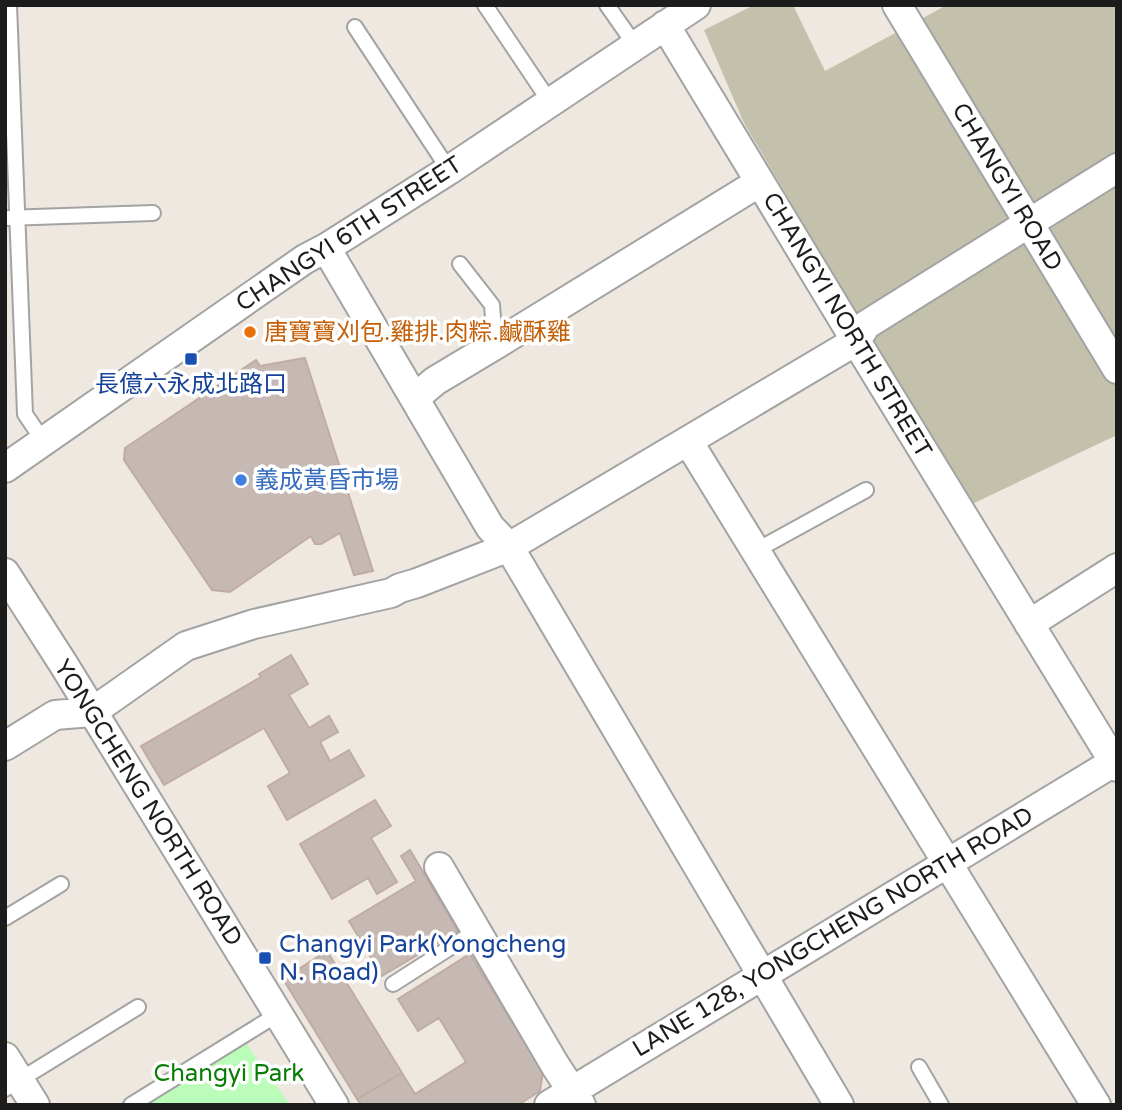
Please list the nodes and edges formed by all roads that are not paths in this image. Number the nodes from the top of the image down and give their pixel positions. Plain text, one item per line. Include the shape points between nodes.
1 (9, 5) edge
2 (485, 5) edge
3 (607, 5) edge
4 (696, 5) edge
5 (897, 5) edge
6 (665, 25) junction
7 (355, 27) dead end
8 (635, 45) junction
9 (550, 102) junction
10 (1117, 168) edge
11 (449, 170) junction
12 (760, 182) junction
13 (153, 213) dead end
14 (11, 218) edge
15 (1029, 223) junction
16 (326, 248) junction
17 (460, 264) dead end
18 (856, 341) junction
19 (495, 345) junction
20 (1117, 369) edge
21 (415, 398) junction
22 (688, 440) junction
23 (44, 442) junction
24 (5, 468) edge
25 (866, 490) dead end
26 (509, 547) junction
27 (757, 550) junction
28 (1117, 568) edge
29 (5, 573) edge
30 (1029, 624) junction
31 (92, 712) junction
32 (5, 746) edge
33 (1116, 763) edge
34 (947, 862) junction
35 (439, 867) dead end
36 (61, 884) dead end
37 (5, 918) edge
38 (476, 932) junction
39 (762, 975) junction
40 (393, 984) dead end
41 (138, 1007) dead end
42 (278, 1014) junction
43 (919, 1066) dead end
44 (10, 1075) edge
45 (567, 1100) edge
46 (35, 1105) edge
47 (131, 1105) edge
48 (334, 1105) edge
49 (839, 1105) edge
50 (942, 1105) edge
51 (1096, 1105) edge

1 - 14 lane
2 - 9 lane
3 - 8 lane
4 - 6 street, CHANGYI 6TH STREET
5 - 15 street, CHANGYI ROAD
6 - 8 street, CHANGYI 6TH STREET
6 - 12 street, CHANGYI NORTH STREET
7 - 11 lane
8 - 9 street, CHANGYI 6TH STREET
9 - 11 street, CHANGYI 6TH STREET
10 - 15 street
11 - 16 street, CHANGYI 6TH STREET
12 - 18 street, CHANGYI NORTH STREET
12 - 19 street
13 - 14 lane
14 - 23 lane via 24,414
15 - 18 street via 866,325
15 - 20 street, CHANGYI ROAD
16 - 21 street
16 - 23 street, CHANGYI 6TH STREET
17 - 19 lane via 492,305
18 - 22 street
18 - 30 street, CHANGYI NORTH STREET
19 - 21 street
21 - 26 street via 490,527
22 - 26 street
22 - 27 street
23 - 24 street, CHANGYI 6TH STREET
25 - 27 lane
26 - 31 street via 391,593 254,624 186,646
26 - 39 street
27 - 34 street
28 - 30 street
29 - 31 street, YONGCHENG NORTH ROAD
30 - 33 street, CHANGYI NORTH STREET
31 - 32 street via 55,715
31 - 42 street, YONGCHENG NORTH ROAD
33 - 34 street, LANE 128, YONGCHENG NORTH ROAD
34 - 39 street, LANE 128, YONGCHENG NORTH ROAD
34 - 51 street
35 - 38 street
36 - 37 lane
38 - 40 lane
38 - 45 street
39 - 45 street, LANE 128, YONGCHENG NORTH ROAD
39 - 49 street
41 - 44 lane
42 - 47 lane
42 - 48 street, YONGCHENG NORTH ROAD
43 - 50 lane
44 - 46 street

